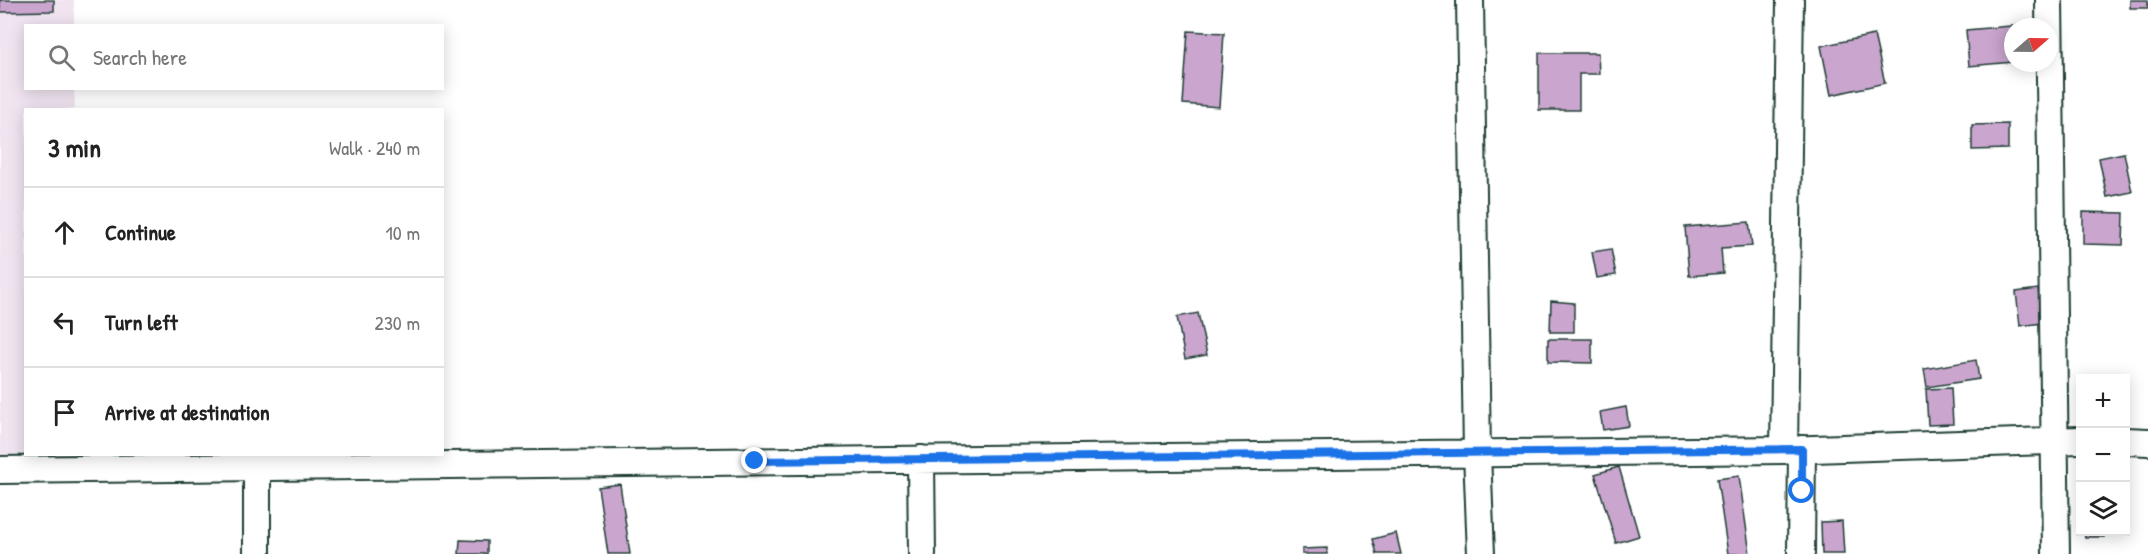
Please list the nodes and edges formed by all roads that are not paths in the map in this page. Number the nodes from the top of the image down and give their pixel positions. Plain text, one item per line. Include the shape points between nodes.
1 (1470, 0) edge
2 (1790, 0) edge
3 (2049, 0) edge
4 (2054, 440) junction
5 (2076, 440) edge
6 (2130, 441) edge
7 (2148, 442) edge
8 (1793, 449) junction
9 (1477, 453) junction
10 (921, 459) junction
11 (257, 466) junction
12 (0, 470) edge
13 (257, 554) edge
14 (922, 554) edge
15 (1481, 554) edge
16 (1801, 554) edge
17 (2056, 554) edge

1 - 9 street
2 - 8 street
3 - 4 street
4 - 5 street
4 - 8 street
4 - 17 street
6 - 7 street
8 - 9 street
8 - 16 street
9 - 10 street
9 - 15 street
10 - 11 street
10 - 14 street
11 - 12 street
11 - 13 street

